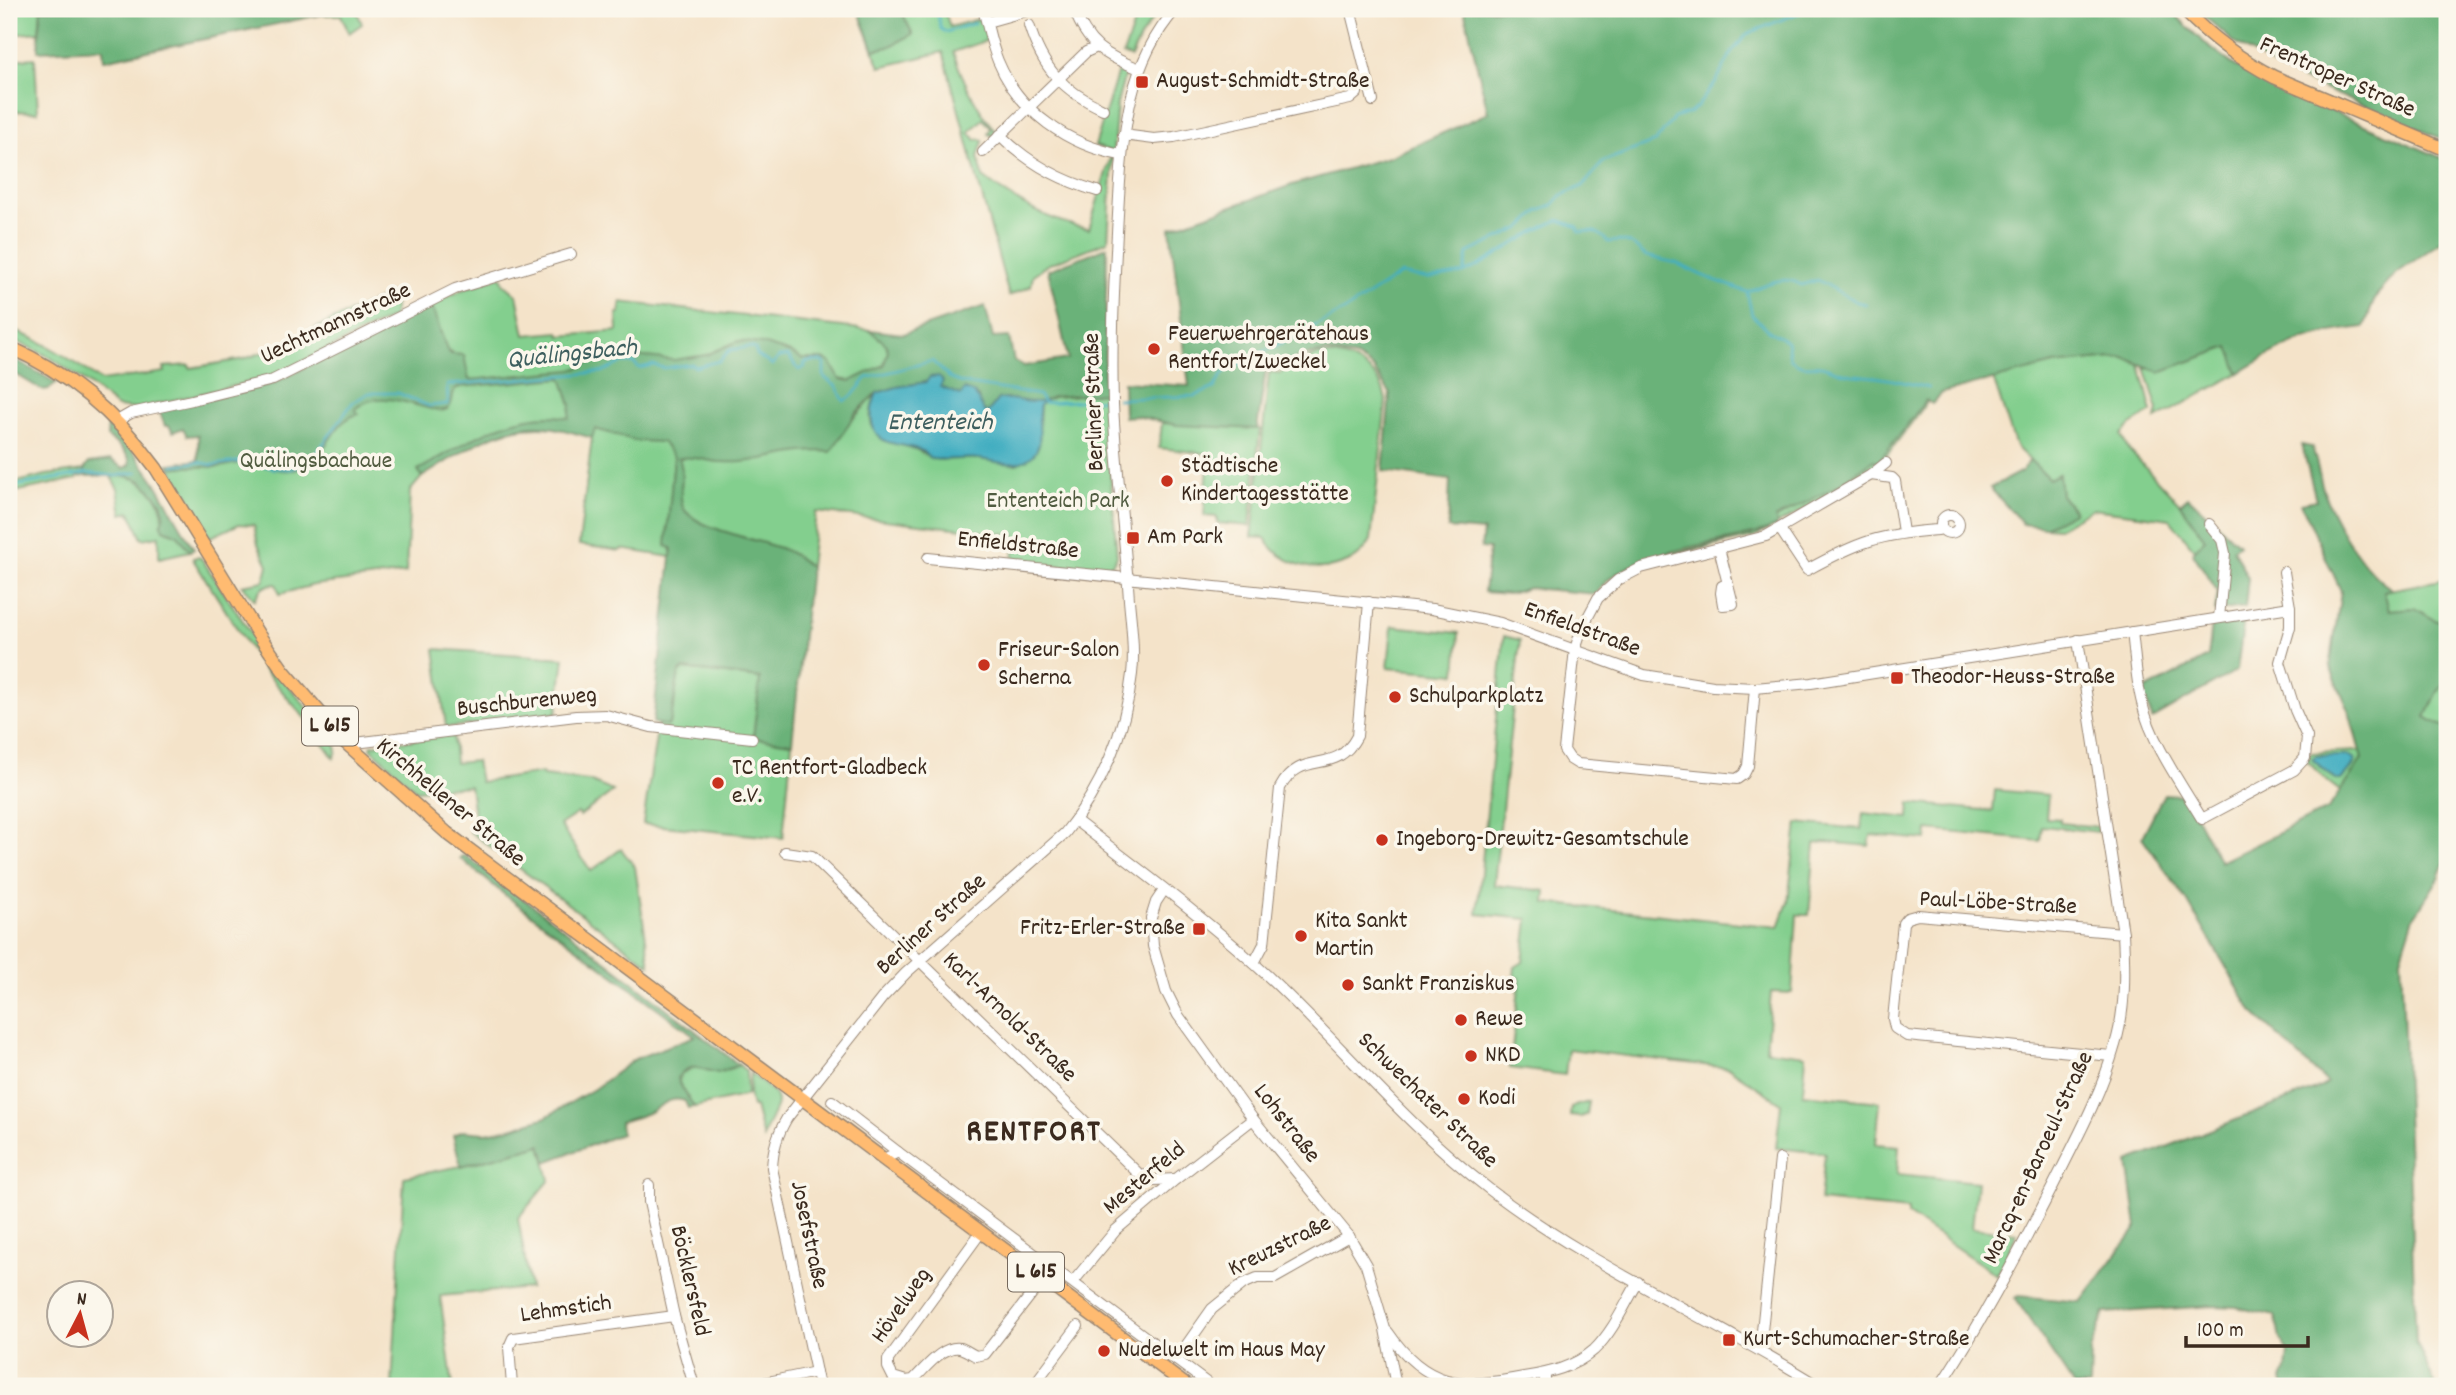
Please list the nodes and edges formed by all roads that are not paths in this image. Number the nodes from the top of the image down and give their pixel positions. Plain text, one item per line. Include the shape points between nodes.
1 (983, 9) edge
2 (1033, 9) edge
3 (1074, 9) edge
4 (1175, 9) edge
5 (1350, 9) edge
6 (2183, 9) edge
7 (987, 22) junction
8 (1028, 25) dead end
9 (1097, 47) junction
10 (1139, 69) junction
11 (1058, 79) junction
12 (1357, 93) dead end
13 (1373, 101) dead end
14 (1030, 108) junction
15 (1103, 109) dead end
16 (1000, 135) junction
17 (1123, 135) junction
18 (2447, 150) edge
19 (983, 152) dead end
20 (1121, 155) junction
21 (1097, 191) dead end
22 (571, 254) dead end
23 (9, 347) edge
24 (117, 421) junction
25 (1885, 463) dead end
26 (1871, 475) junction
27 (2209, 524) dead end
28 (1941, 528) dead end
29 (1780, 529) junction
30 (1903, 532) junction
31 (1719, 548) junction
32 (928, 558) dead end
33 (2284, 572) dead end
34 (1128, 578) junction
35 (1728, 584) dead end
36 (1369, 602) junction
37 (2290, 607) junction
38 (2219, 618) junction
39 (2132, 632) junction
40 (2078, 640) junction
41 (1575, 649) junction
42 (1755, 688) junction
43 (752, 738) dead end
44 (347, 744) junction
45 (1075, 820) junction
46 (785, 852) dead end
47 (1164, 890) junction
48 (2123, 933) junction
49 (919, 960) junction
50 (1254, 963) junction
51 (2111, 1056) junction
52 (803, 1098) junction
53 (832, 1101) dead end
54 (1253, 1119) junction
55 (898, 1152) junction
56 (884, 1159) junction
57 (1780, 1159) dead end
58 (1176, 1179) junction
59 (649, 1185) dead end
60 (981, 1232) junction
61 (1349, 1236) junction
62 (1044, 1278) junction
63 (1073, 1282) junction
64 (1637, 1282) junction
65 (674, 1316) junction
66 (1078, 1326) dead end
67 (1385, 1329) junction
68 (1760, 1350) junction
69 (1176, 1360) junction
70 (816, 1372) junction
71 (1545, 1374) junction
72 (512, 1386) edge
73 (694, 1386) edge
74 (749, 1386) edge
75 (819, 1386) edge
76 (1033, 1386) edge
77 (1187, 1386) edge
78 (1211, 1386) edge
79 (1396, 1386) edge
80 (1545, 1386) edge
81 (1819, 1386) edge
82 (1940, 1386) edge

1 - 7 street
2 - 7 street
3 - 9 street
4 - 10 street, Berliner Straße
5 - 13 street
6 - 18 main road, Frentroper Straße via 2221,45 2250,64
7 - 14 street via 997,60
8 - 11 street via 1040,56
9 - 10 street
9 - 11 street
10 - 17 street, Berliner Straße
11 - 14 street
11 - 15 street via 1078,97
12 - 17 street via 1350,99 1184,135 1154,139
14 - 16 street
14 - 20 street via 1072,139
16 - 19 street
16 - 21 street via 1053,175
17 - 20 street, Berliner Straße
20 - 34 street, Berliner Straße via 1113,395
22 - 24 street, Uechtmannstraße via 455,289 273,380 131,413
23 - 24 main road, Kirchhellener Straße / L 615 via 76,384
24 - 44 main road, Kirchhellener Straße / L 615 via 156,468 283,670
25 - 26 street
26 - 29 street
26 - 30 street via 1895,481
27 - 38 street via 2222,540 2225,553
28 - 30 street
29 - 30 street via 1807,570 1849,547
29 - 31 street
31 - 35 street
31 - 41 street via 1641,568 1618,580 1598,598
32 - 34 street, Enfieldstraße
33 - 37 street
34 - 36 street, Enfieldstraße
34 - 45 street, Berliner Straße via 1132,666 1126,705 1110,760
36 - 41 street, Enfieldstraße via 1490,620
36 - 50 street via 1357,736 1350,750 1337,758 1297,767 1280,788 1264,944
37 - 38 street, Enfieldstraße
37 - 39 street via 2290,627 2280,662 2307,737 2305,758 2294,771 2202,819 2148,721
38 - 39 street, Enfieldstraße
39 - 40 street, Enfieldstraße
40 - 42 street, Enfieldstraße
40 - 48 street, Marcq-en-Baroeul-Straße
41 - 42 street, Enfieldstraße via 1644,675
41 - 42 street via 1564,747 1578,764 1737,779 1748,766
43 - 44 street, Buschburenweg via 651,727 606,715
44 - 52 main road, Kirchhellener Straße / L 615 via 447,834
45 - 47 street, Schwechater Straße
45 - 49 street, Berliner Straße via 1038,858
46 - 49 street, Karl-Arnold-Straße via 812,856
47 - 50 street, Schwechater Straße
47 - 54 street, Lohstraße via 1151,918 1153,946 1166,990 1178,1015
48 - 51 street, Marcq-en-Baroeul-Straße via 2123,1002
48 - 51 street, Paul-Löbe-Straße via 1918,915 1908,918 1903,923 1895,1004 1895,1028 1907,1036
49 - 52 street, Berliner Straße via 883,997
49 - 58 street, Karl-Arnold-Straße via 1138,1173 1154,1180
50 - 64 street, Schwechater Straße via 1469,1173 1554,1234
51 - 82 street, Marcq-en-Baroeul-Straße via 2093,1106 1993,1303
52 - 56 main road, Kirchhellener Straße / L 615
52 - 70 street, Josefstraße via 778,1133 772,1168
53 - 55 street
54 - 58 street, Mesterfeld
54 - 61 street, Lohstraße
55 - 56 street
55 - 63 street
56 - 60 main road, Kirchhellener Straße / L 615
57 - 68 street
58 - 63 street, Mesterfeld via 1116,1230
59 - 65 street, Böcklersfeld
60 - 62 main road, Kirchhellener Straße / L 615
60 - 62 street, Hövelweg via 888,1360 894,1377 913,1380 945,1351 961,1348 976,1356 985,1354
61 - 67 street, Lohstraße via 1366,1265
61 - 69 street, Kreuzstraße via 1275,1278 1242,1284 1212,1309
62 - 77 main road, Kirchhellener Straße / L 615
63 - 69 street
64 - 68 street, Schwechater Straße
64 - 71 street via 1611,1329 1593,1350 1573,1364
65 - 72 street, Lehmstich via 513,1338 509,1348
65 - 73 street, Böcklersfeld
66 - 76 street
67 - 71 street via 1402,1353 1441,1378 1479,1385
67 - 79 street, Lohstraße
68 - 81 street, Schwechater Straße
69 - 78 street
70 - 74 street
70 - 75 street, Josefstraße
71 - 80 street

